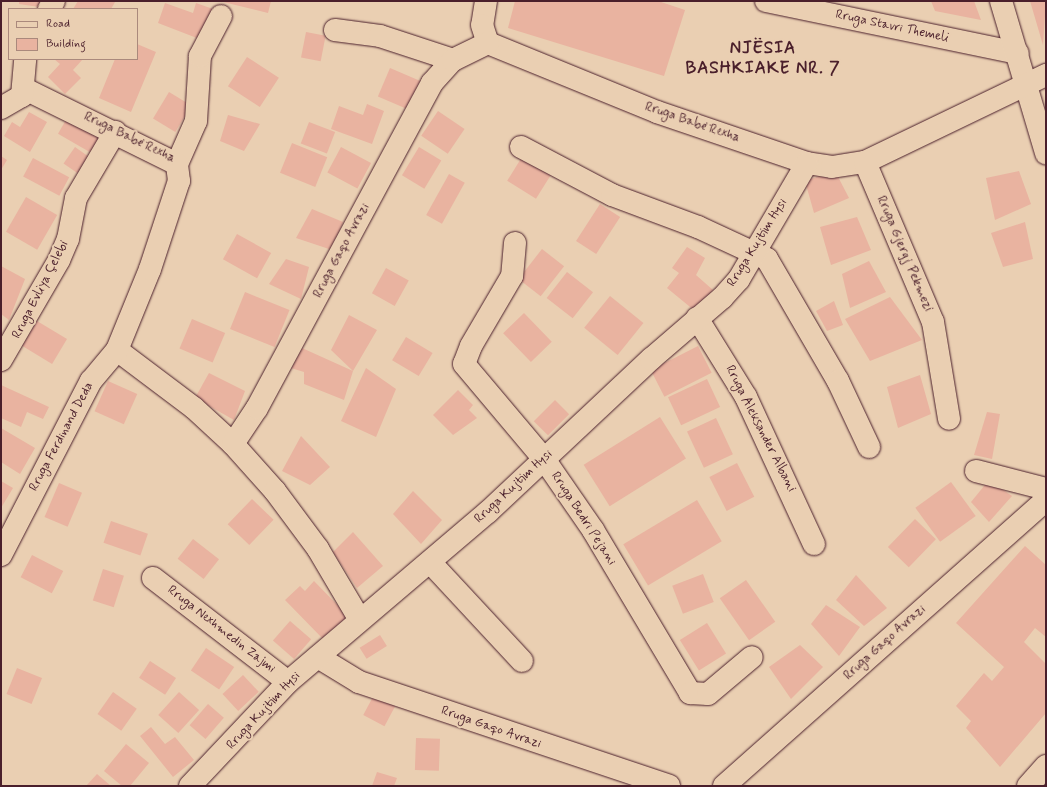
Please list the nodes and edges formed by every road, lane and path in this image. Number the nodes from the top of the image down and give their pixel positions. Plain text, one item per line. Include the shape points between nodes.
1 (486, 1) edge
2 (766, 1) edge
3 (1002, 1) edge
4 (221, 16) dead end
5 (335, 30) dead end
6 (488, 43) junction
7 (1018, 53) junction
8 (25, 60) edge
9 (454, 60) junction
10 (1046, 75) edge
11 (1026, 84) junction
12 (25, 89) junction
13 (1, 108) edge
14 (115, 132) junction
15 (521, 148) dead end
16 (1046, 153) edge
17 (865, 162) junction
18 (807, 163) junction
19 (177, 164) junction
20 (515, 243) dead end
21 (754, 253) junction
22 (697, 318) junction
23 (117, 350) junction
24 (1, 360) edge
25 (949, 419) dead end
26 (234, 444) junction
27 (869, 447) dead end
28 (544, 459) junction
29 (976, 471) dead end
30 (1046, 489) edge
31 (1046, 500) edge
32 (814, 544) dead end
33 (1, 555) edge
34 (430, 562) junction
35 (153, 578) dead end
36 (360, 620) junction
37 (318, 657) junction
38 (752, 657) dead end
39 (522, 661) dead end
40 (288, 682) junction
41 (1046, 766) edge
42 (190, 786) edge
43 (669, 786) edge
44 (724, 786) edge
45 (1028, 786) edge

1 - 6 street via 482,25
2 - 7 street, Rruga Stavri Themeli
3 - 7 street
4 - 19 street, Rruga Babë Rexha via 200,56 196,121
5 - 9 street via 387,38
6 - 9 street
6 - 18 street, Rruga Babë Rexha via 657,112
7 - 11 street
8 - 12 street
9 - 26 street, Rruga Gaqo Avrazi via 432,83 257,408
10 - 11 street, Rruga Babë Rexha
11 - 16 street
11 - 17 street, Rruga Babë Rexha
12 - 13 street via 14,103
12 - 14 street, Rruga Babë Rexha
14 - 19 street, Rruga Babë Rexha
14 - 24 street, Rruga Evliya Çelebi via 76,198 68,239 59,260
15 - 21 street via 612,195 698,226
17 - 18 street, Rruga Babë Rexha via 832,167
17 - 25 street, Rruga Gjergj Pekmezi via 933,322
18 - 21 street, Rruga Kujtim Hysi
19 - 23 street, Rruga Ferdinand Deda via 179,181 150,269
20 - 28 street, Rruga Bedri Pejani via 512,276 471,346 464,364
21 - 22 street, Rruga Kujtim Hysi via 734,285
21 - 27 street via 772,263 855,413
22 - 28 street, Rruga Kujtim Hysi
22 - 32 street, Rruga Aleksander Albani via 746,397
23 - 26 street
23 - 33 street, Rruga Ferdinand Deda via 91,382
26 - 36 street via 275,491 318,549
28 - 34 street, Rruga Kujtim Hysi
28 - 38 street, Rruga Bedri Pejani via 593,530 690,693 708,694
29 - 30 street
31 - 44 street, Rruga Gaqo Avrazi
34 - 36 street, Rruga Kujtim Hysi
34 - 39 street
35 - 40 street, Rruga Nexhmedin Zajmi
36 - 37 street, Rruga Kujtim Hysi
37 - 40 street, Rruga Kujtim Hysi
37 - 43 street, Rruga Gaqo Avrazi via 359,682
40 - 42 street, Rruga Kujtim Hysi
41 - 45 street

